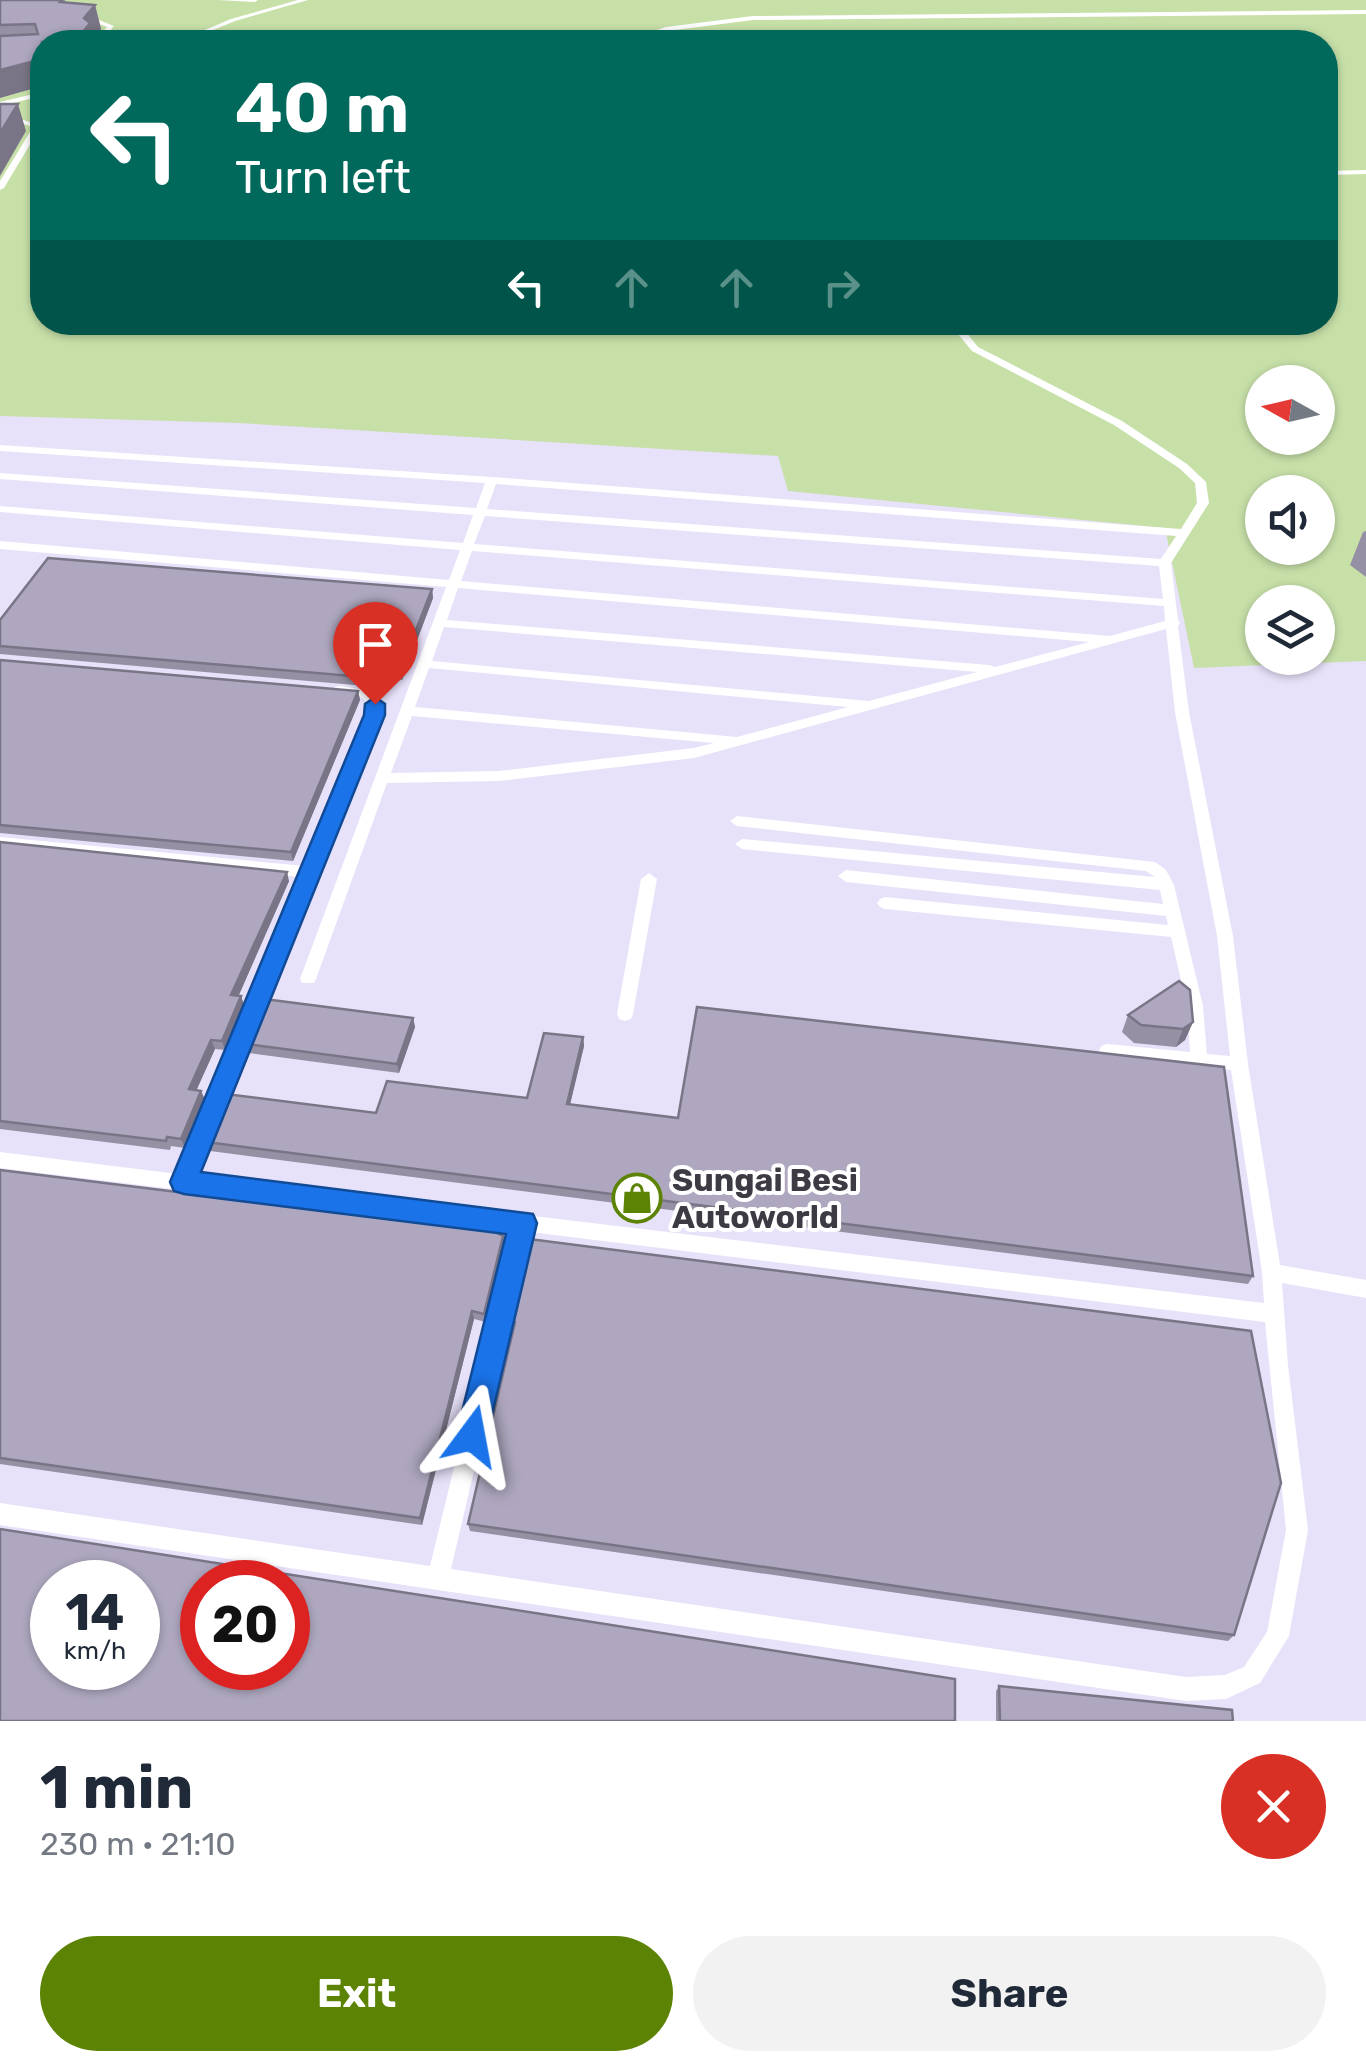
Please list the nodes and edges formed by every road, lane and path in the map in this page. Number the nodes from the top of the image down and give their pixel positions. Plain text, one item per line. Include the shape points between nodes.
1 (220, 0) edge
2 (255, 0) edge
3 (305, 0) edge
4 (74, 12) edge
5 (1366, 12) edge
6 (108, 30) edge
7 (208, 30) edge
8 (663, 30) edge
9 (30, 97) edge
10 (0, 104) edge
11 (0, 114) edge
12 (30, 124) edge
13 (30, 138) edge
14 (0, 170) edge
15 (11, 170) junction
16 (1366, 172) edge
17 (1338, 173) edge
18 (0, 188) edge
19 (963, 335) edge
20 (0, 448) edge
21 (0, 476) edge
22 (492, 480) junction
23 (0, 509) edge
24 (480, 514) junction
25 (1182, 533) junction
26 (469, 544) junction
27 (0, 545) edge
28 (1166, 564) junction
29 (454, 584) junction
30 (1170, 603) junction
31 (440, 623) junction
32 (1174, 623) junction
33 (1110, 640) junction
34 (425, 664) junction
35 (1003, 670) junction
36 (330, 690) edge
37 (872, 705) junction
38 (407, 711) junction
39 (747, 742) junction
40 (382, 778) junction
41 (737, 822) dead end
42 (0, 842) edge
43 (742, 844) dead end
44 (310, 872) junction
45 (846, 876) dead end
46 (649, 879) dead end
47 (1166, 885) junction
48 (885, 903) dead end
49 (1172, 910) junction
50 (1176, 932) junction
51 (308, 979) dead end
52 (624, 1014) dead end
53 (1108, 1052) edge
54 (1199, 1061) junction
55 (1239, 1064) junction
56 (0, 1160) edge
57 (184, 1182) junction
58 (523, 1223) junction
59 (1272, 1272) junction
60 (1366, 1290) edge
61 (1276, 1314) junction
62 (0, 1514) edge
63 (438, 1578) junction

1 - 2 lane
3 - 7 lane
4 - 6 lane via 111,26
5 - 8 lane via 753,18
9 - 10 lane
11 - 12 lane
13 - 15 lane
14 - 15 lane
15 - 18 lane
16 - 17 lane
19 - 25 lane via 1006,368 1118,423 1184,466 1200,482 1203,504
20 - 22 lane
21 - 24 lane
22 - 24 lane
22 - 25 lane
23 - 26 lane
24 - 26 lane
24 - 28 lane
25 - 28 lane
26 - 29 lane
26 - 30 lane
27 - 29 lane
28 - 30 lane
29 - 31 lane
29 - 33 lane
30 - 32 lane
31 - 34 lane
31 - 35 lane
32 - 33 lane
32 - 55 lane via 1182,712 1225,936
33 - 35 lane
34 - 37 lane
34 - 38 lane
35 - 37 lane
36 - 44 lane via 366,694 374,715
37 - 39 lane
38 - 39 lane
38 - 40 lane
39 - 40 lane via 499,776
40 - 51 lane
41 - 47 lane via 1122,860 1150,866
42 - 44 lane
43 - 47 lane
44 - 57 lane
45 - 49 lane
46 - 52 lane
47 - 49 lane
48 - 50 lane
49 - 50 lane
50 - 54 lane via 1195,1006
53 - 54 lane
54 - 55 lane
55 - 59 lane
56 - 57 lane
57 - 58 lane
58 - 61 lane
58 - 63 lane
59 - 60 lane
59 - 61 lane
61 - 63 lane via 1297,1530 1278,1636 1252,1675 1226,1687 1186,1689
62 - 63 lane

